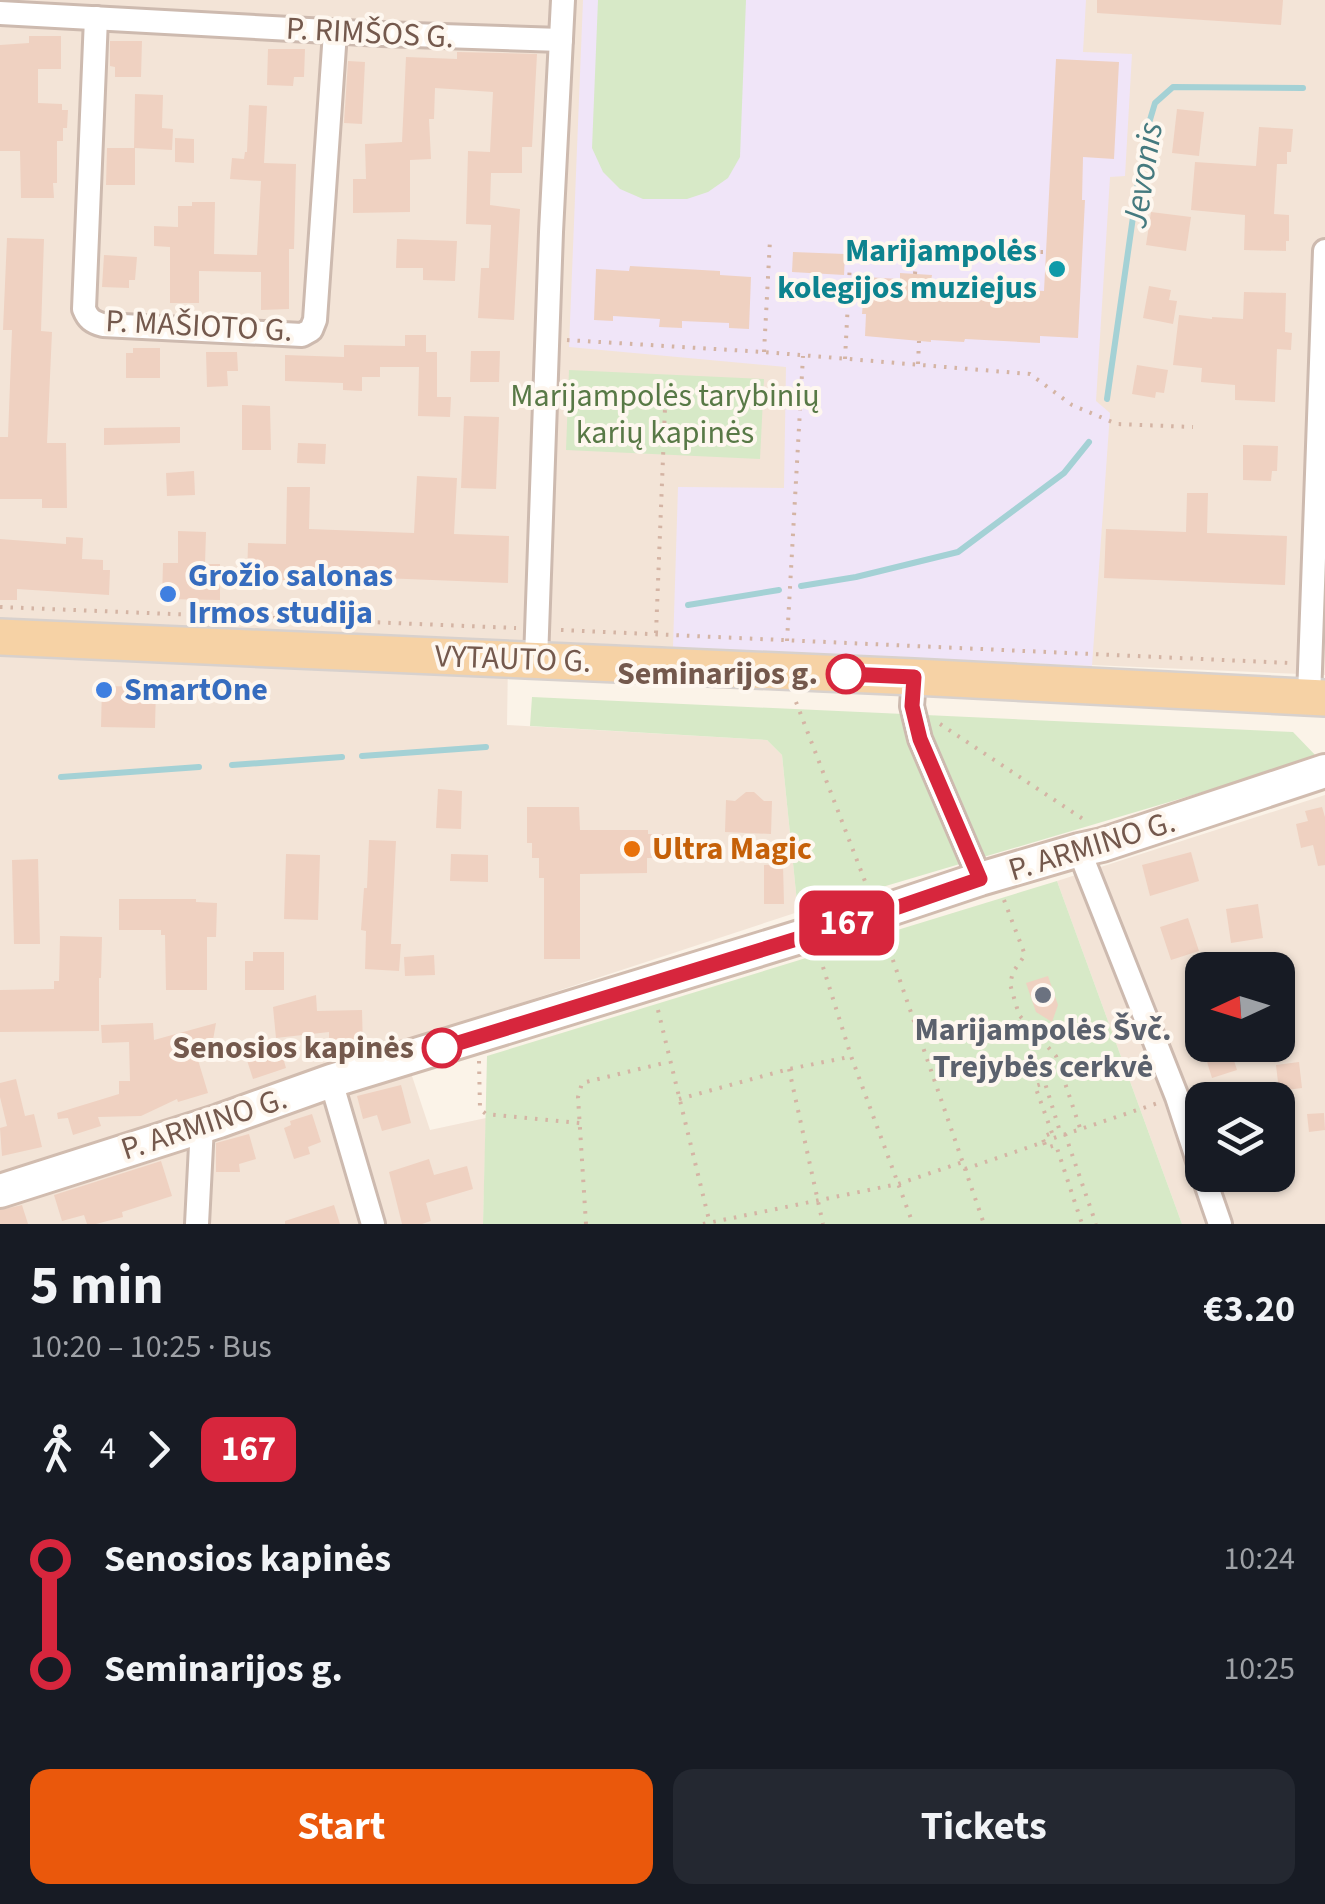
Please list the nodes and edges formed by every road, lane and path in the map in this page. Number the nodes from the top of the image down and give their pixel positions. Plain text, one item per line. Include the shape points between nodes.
1 (563, 0) edge
2 (0, 13) edge
3 (96, 18) junction
4 (336, 32) junction
5 (561, 40) junction
6 (770, 240) dead end
7 (851, 244) dead end
8 (917, 246) dead end
9 (1325, 251) edge
10 (1030, 252) dead end
11 (1046, 252) dead end
12 (916, 274) dead end
13 (548, 338) junction
14 (919, 341) dead end
15 (764, 352) junction
16 (803, 355) junction
17 (845, 358) junction
18 (918, 364) junction
19 (665, 408) dead end
20 (1194, 427) dead end
21 (0, 607) edge
22 (656, 635) junction
23 (0, 636) edge
24 (537, 645) junction
25 (789, 671) junction
26 (914, 677) junction
27 (1315, 686) edge
28 (936, 722) dead end
29 (1325, 771) edge
30 (1090, 848) junction
31 (988, 877) junction
32 (878, 914) junction
33 (823, 967) dead end
34 (651, 983) junction
35 (479, 1037) junction
36 (851, 1056) junction
37 (670, 1062) junction
38 (788, 1068) junction
39 (331, 1081) junction
40 (1177, 1097) junction
41 (679, 1098) junction
42 (1185, 1121) edge
43 (580, 1123) junction
44 (202, 1126) junction
45 (1080, 1128) junction
46 (1063, 1134) junction
47 (1054, 1139) junction
48 (1044, 1142) junction
49 (964, 1166) junction
50 (898, 1184) junction
51 (0, 1190) edge
52 (1209, 1192) edge
53 (818, 1201) junction
54 (196, 1224) edge
55 (373, 1224) edge
56 (586, 1224) edge
57 (708, 1224) edge
58 (823, 1224) edge
59 (912, 1224) edge
60 (984, 1224) edge
61 (1082, 1224) edge
62 (1096, 1224) edge
63 (1220, 1224) edge

1 - 5 street
2 - 3 street, P. RIMŠOS G.
3 - 4 street, P. RIMŠOS G.
3 - 4 street, P. MAŠIOTO G. via 84,308 103,325 310,330
4 - 5 street, P. RIMŠOS G.
5 - 13 street
6 - 15 path
7 - 17 path
8 - 12 path
9 - 27 street
10 - 11 path
13 - 15 path
13 - 24 street
14 - 18 path
15 - 16 path
16 - 17 path
16 - 25 path
17 - 18 path
18 - 20 path via 1030,374 1072,405 1117,424
19 - 22 path
21 - 24 path
22 - 24 path
22 - 25 path
23 - 24 main road, VYTAUTO G.
24 - 25 main road, VYTAUTO G.
25 - 26 main road, VYTAUTO G.
25 - 27 path
25 - 32 path
26 - 27 main road, VYTAUTO G.
26 - 31 street via 920,739
28 - 30 path via 1090,824
29 - 30 main road, P. ARMINO G.
30 - 31 main road, P. ARMINO G.
30 - 40 street
31 - 32 main road, P. ARMINO G.
31 - 45 path via 1025,955 1010,984 1019,1015 1056,1056
32 - 34 main road, P. ARMINO G.
32 - 49 path
33 - 36 path
34 - 35 main road, P. ARMINO G.
34 - 37 path
35 - 39 main road, P. ARMINO G.
35 - 43 path via 482,1112
36 - 38 path
36 - 50 path
37 - 41 path
37 - 43 path via 582,1084
38 - 41 path
38 - 53 path
39 - 44 main road, P. ARMINO G.
39 - 55 street
40 - 42 street
40 - 45 path
41 - 57 path
43 - 56 path
44 - 51 main road, P. ARMINO G.
44 - 54 street
45 - 46 path
46 - 47 path
46 - 47 path via 1045,1083 1035,1086
46 - 62 path
47 - 48 path via 1042,1137
47 - 48 path via 1046,1148
47 - 61 path
48 - 49 path
49 - 50 path
49 - 60 path
50 - 53 path
50 - 59 path
52 - 63 street
53 - 57 path
53 - 58 path

